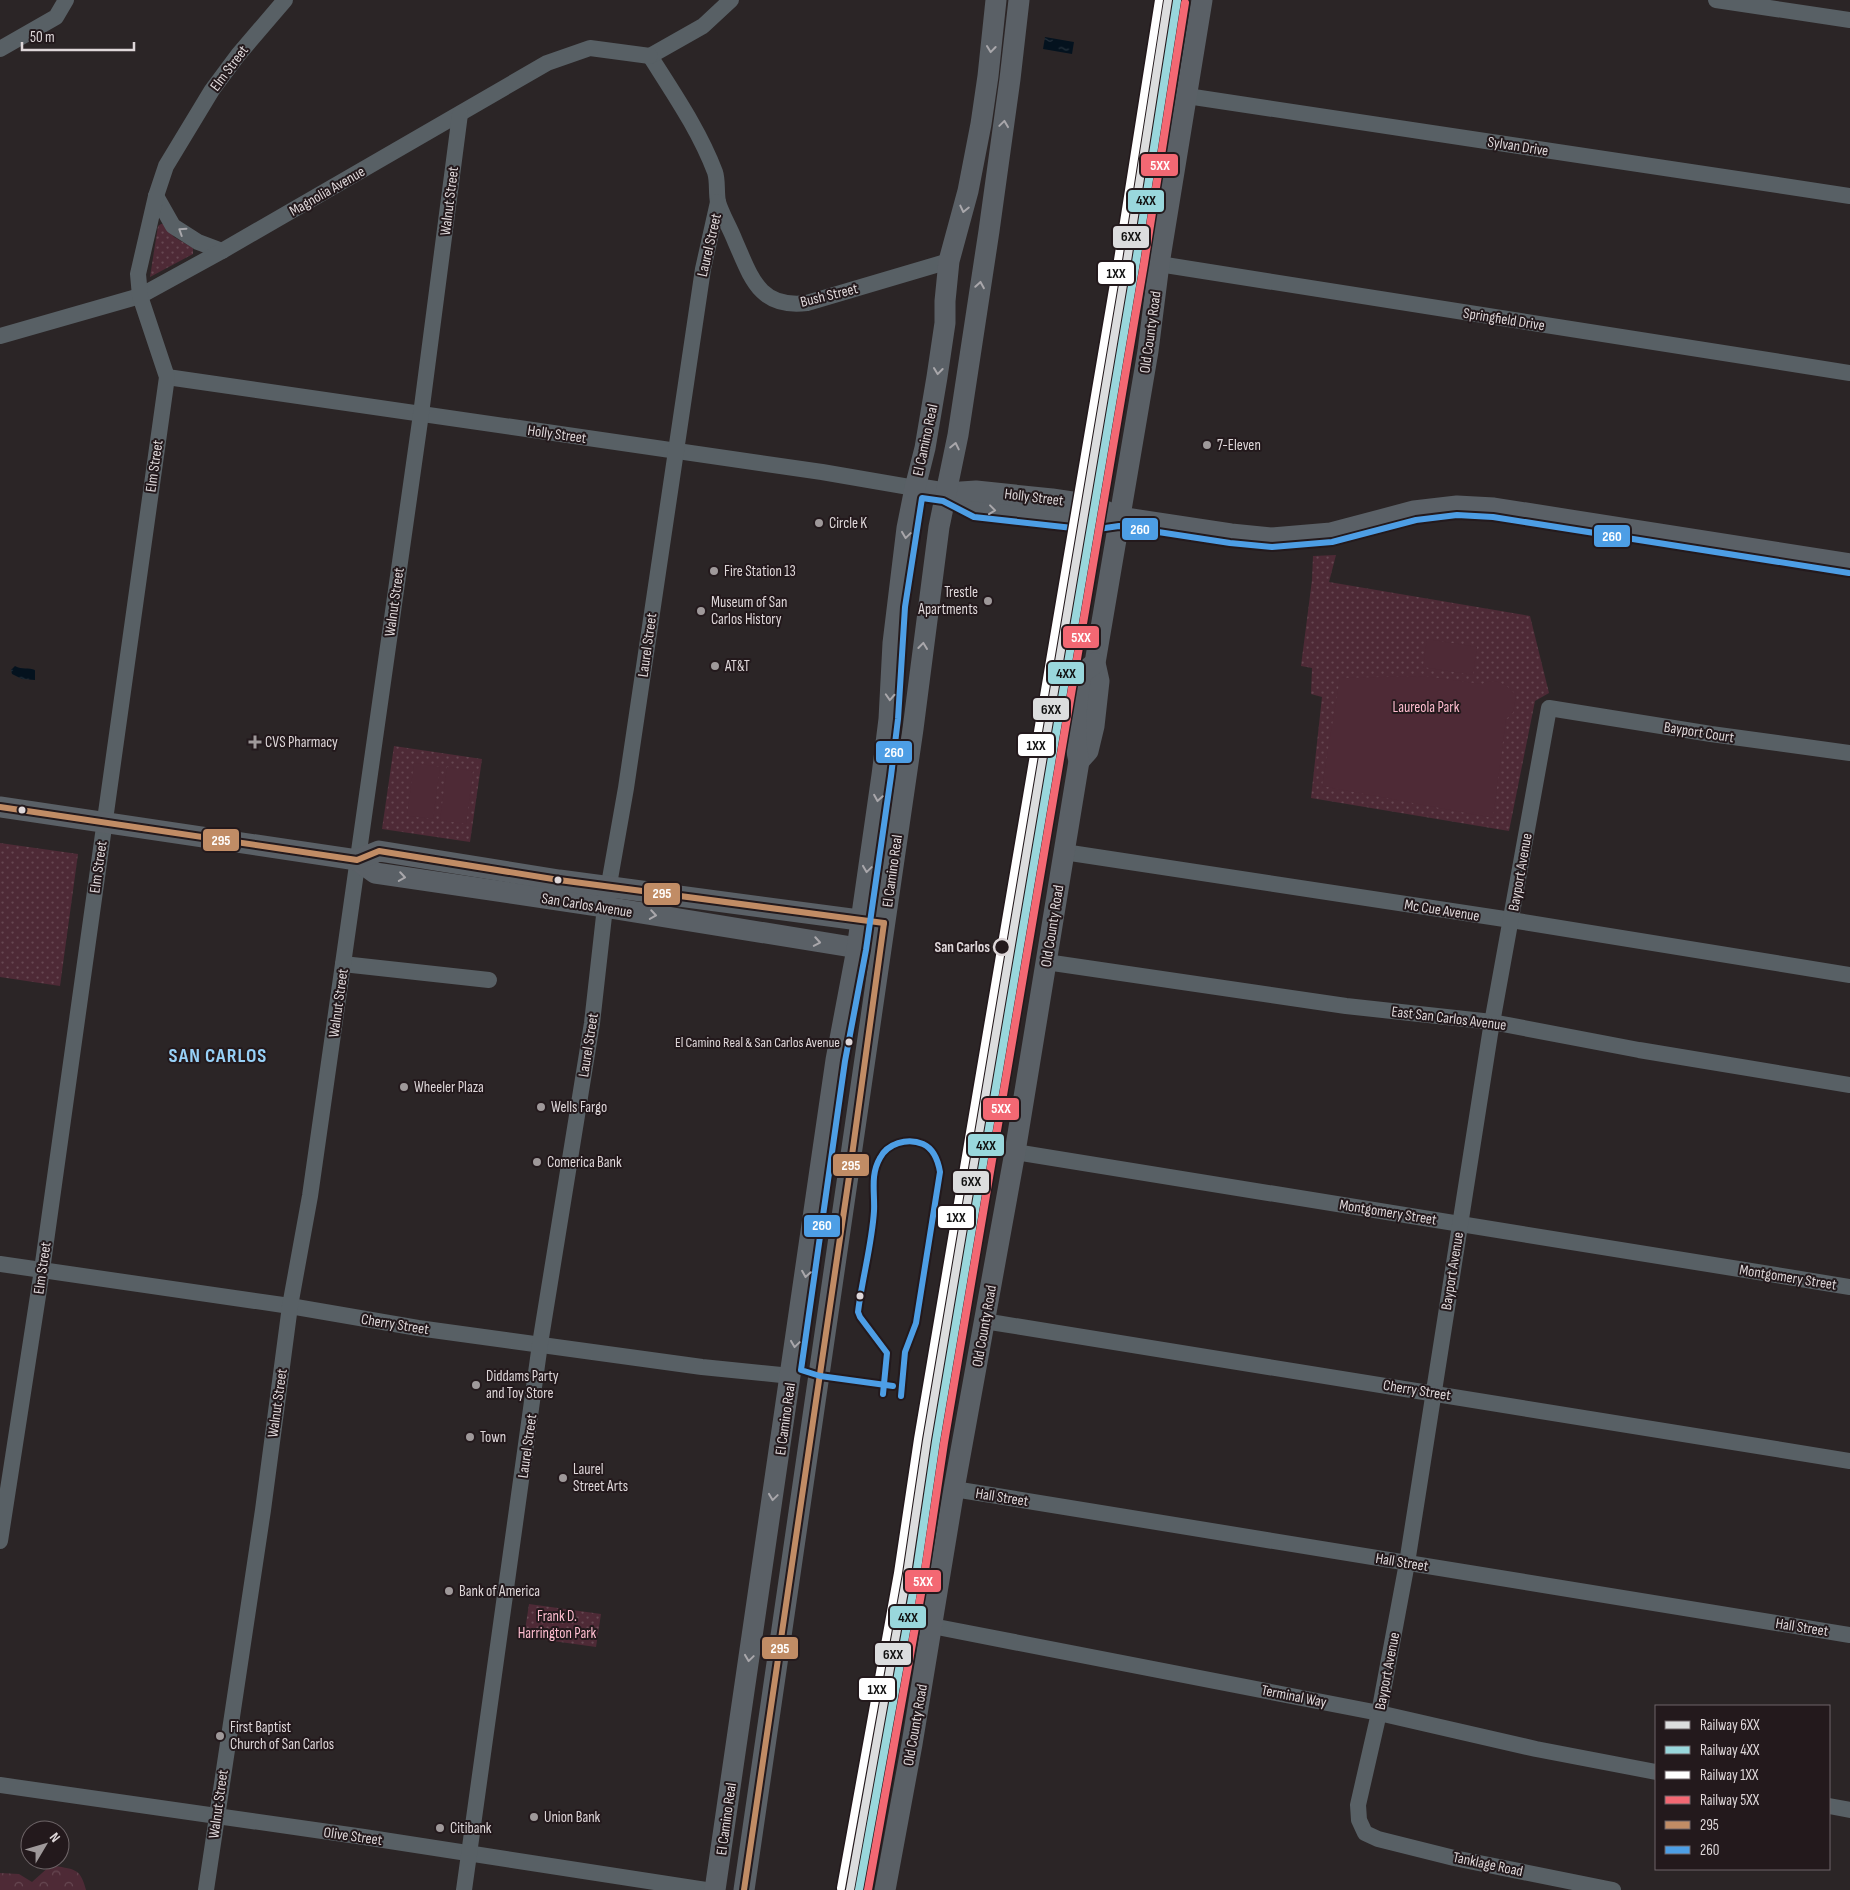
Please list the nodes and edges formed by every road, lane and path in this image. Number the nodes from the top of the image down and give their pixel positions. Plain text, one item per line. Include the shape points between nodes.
1 (66, 0) edge
2 (285, 0) edge
3 (731, 0) edge
4 (996, 0) edge
5 (1019, 0) edge
6 (1202, 0) edge
7 (1716, 0) edge
8 (1850, 20) edge
9 (0, 48) edge
10 (650, 56) junction
11 (1187, 96) junction
12 (460, 114) junction
13 (156, 196) junction
14 (1850, 196) edge
15 (718, 202) junction
16 (222, 251) junction
17 (949, 261) junction
18 (1159, 264) junction
19 (140, 296) junction
20 (0, 336) edge
21 (1850, 373) edge
22 (167, 377) junction
23 (421, 414) junction
24 (676, 452) junction
25 (915, 488) junction
26 (946, 494) junction
27 (1119, 517) junction
28 (1850, 564) edge
29 (1549, 708) joint
30 (1850, 753) edge
31 (0, 807) edge
32 (104, 822) junction
33 (1064, 852) junction
34 (357, 860) junction
35 (609, 886) junction
36 (605, 907) junction
37 (1511, 920) junction
38 (860, 921) junction
39 (884, 923) junction
40 (857, 949) junction
41 (880, 951) junction
42 (1046, 962) junction
43 (343, 964) junction
44 (1850, 975) edge
45 (489, 980) dead end
46 (1492, 1022) junction
47 (1850, 1085) edge
48 (1015, 1152) junction
49 (1460, 1224) junction
50 (0, 1264) edge
51 (42, 1270) junction
52 (1850, 1287) edge
53 (290, 1306) junction
54 (984, 1321) junction
55 (540, 1344) junction
56 (791, 1376) junction
57 (818, 1385) junction
58 (1433, 1392) junction
59 (1850, 1461) edge
60 (954, 1489) junction
61 (0, 1542) edge
62 (1407, 1563) junction
63 (932, 1626) junction
64 (1850, 1635) edge
65 (1379, 1713) junction
66 (1655, 1772) edge
67 (0, 1785) edge
68 (1830, 1806) edge
69 (1850, 1810) edge
70 (216, 1817) junction
71 (1364, 1833) joint
72 (470, 1854) junction
73 (206, 1890) edge
74 (464, 1890) edge
75 (706, 1890) edge
76 (715, 1890) edge
77 (744, 1890) edge
78 (885, 1890) edge
79 (1613, 1890) edge

1 - 9 street via 56,18
2 - 13 street, Elm Street via 212,90 166,166
3 - 10 street via 703,26
4 -> 17 main road, El Camino Real via 975,159
26 -> 5 main road, El Camino Real via 989,231
6 - 11 main road, Old County Road
7 - 8 street
10 - 12 street, Magnolia Avenue via 590,48 547,63
10 - 15 street, Bush Street via 693,124 716,174
11 - 14 street, Sylvan Drive
11 - 18 main road, Old County Road
12 - 16 street, Magnolia Avenue
12 - 23 street, Walnut Street
16 -> 13 street via 198,242 173,226
13 - 19 street, Elm Street via 138,274
15 - 17 street, Bush Street via 751,278 776,302 807,302
15 - 24 street, Laurel Street via 702,269
16 - 19 street, Magnolia Avenue
17 -> 25 main road, El Camino Real via 945,323 925,448
18 - 21 street, Springfield Drive
18 - 27 main road, Old County Road via 1148,351
19 - 20 street, Magnolia Avenue
19 - 22 street, Elm Street
22 - 23 street, Holly Street
22 - 32 street, Elm Street
23 - 24 street, Holly Street
23 - 34 street, Walnut Street
24 - 25 street, Holly Street
24 - 35 street, Laurel Street
25 - 26 main road, Holly Street
25 -> 38 main road, El Camino Real via 896,606 888,728
26 - 27 main road, Holly Street via 979,491 1052,498 1092,505
39 -> 26 main road, El Camino Real via 937,536
27 - 28 main road, Holly Street via 1231,534 1283,538 1331,533 1414,511 1457,506 1494,508
27 - 33 main road, Old County Road via 1095,663 1100,681 1094,726 1088,751 1079,761
29 - 30 street, Bayport Court
29 - 37 street, Bayport Avenue
31 - 32 main road, San Carlos Avenue
32 - 34 main road, San Carlos Avenue
32 - 51 street, Elm Street
33 - 37 street, Mc Cue Avenue
33 - 42 main road, Old County Road
34 - 35 main road, San Carlos Avenue via 379,851
34 -> 36 main road, San Carlos Avenue via 375,873
34 - 43 street, Walnut Street
35 - 36 street, Laurel Street
35 - 38 main road, San Carlos Avenue
36 -> 40 main road, San Carlos Avenue
36 - 55 street, Laurel Street via 593,1015
37 - 44 street, Mc Cue Avenue
37 - 46 street, Bayport Avenue
38 - 39 main road, San Carlos Avenue
38 - 40 main road, El Camino Real
39 - 41 main road, El Camino Real
40 - 41 main road, San Carlos Avenue
40 -> 56 main road, El Camino Real via 836,1060
41 - 57 main road, El Camino Real
42 - 46 street, East San Carlos Avenue via 1346,1006
42 - 48 main road, Old County Road
43 - 45 street
43 - 53 street, Walnut Street via 310,1196
46 - 47 street, East San Carlos Avenue
46 - 49 street, Bayport Avenue
48 - 49 street, Montgomery Street
48 - 54 main road, Old County Road
49 - 52 street, Montgomery Street
49 - 58 street, Bayport Avenue
50 - 51 street, Cherry Street
51 - 53 street, Cherry Street
51 - 61 street, Elm Street
53 - 55 street, Cherry Street via 418,1328
53 - 70 street, Walnut Street via 263,1510
54 - 58 street, Cherry Street
54 - 60 main road, Old County Road
55 - 56 street, Cherry Street
55 - 72 street, Laurel Street
56 - 57 main road
56 -> 76 main road, El Camino Real
57 - 77 main road, El Camino Real
58 - 59 street, Cherry Street
58 - 62 street, Bayport Avenue
60 - 62 street, Hall Street
60 - 63 main road, Old County Road
62 - 64 street, Hall Street
62 - 65 street, Bayport Avenue
63 - 65 street, Terminal Way
63 - 78 main road, Old County Road
65 - 66 street, Terminal Way
65 - 71 street, Bayport Avenue via 1358,1805 1358,1820
67 - 70 street, Olive Street
68 - 69 street
70 - 72 street, Olive Street
70 - 73 street, Walnut Street
71 - 79 street, Tanklage Road via 1454,1858
72 - 74 street, Laurel Street
72 - 75 street, Olive Street

